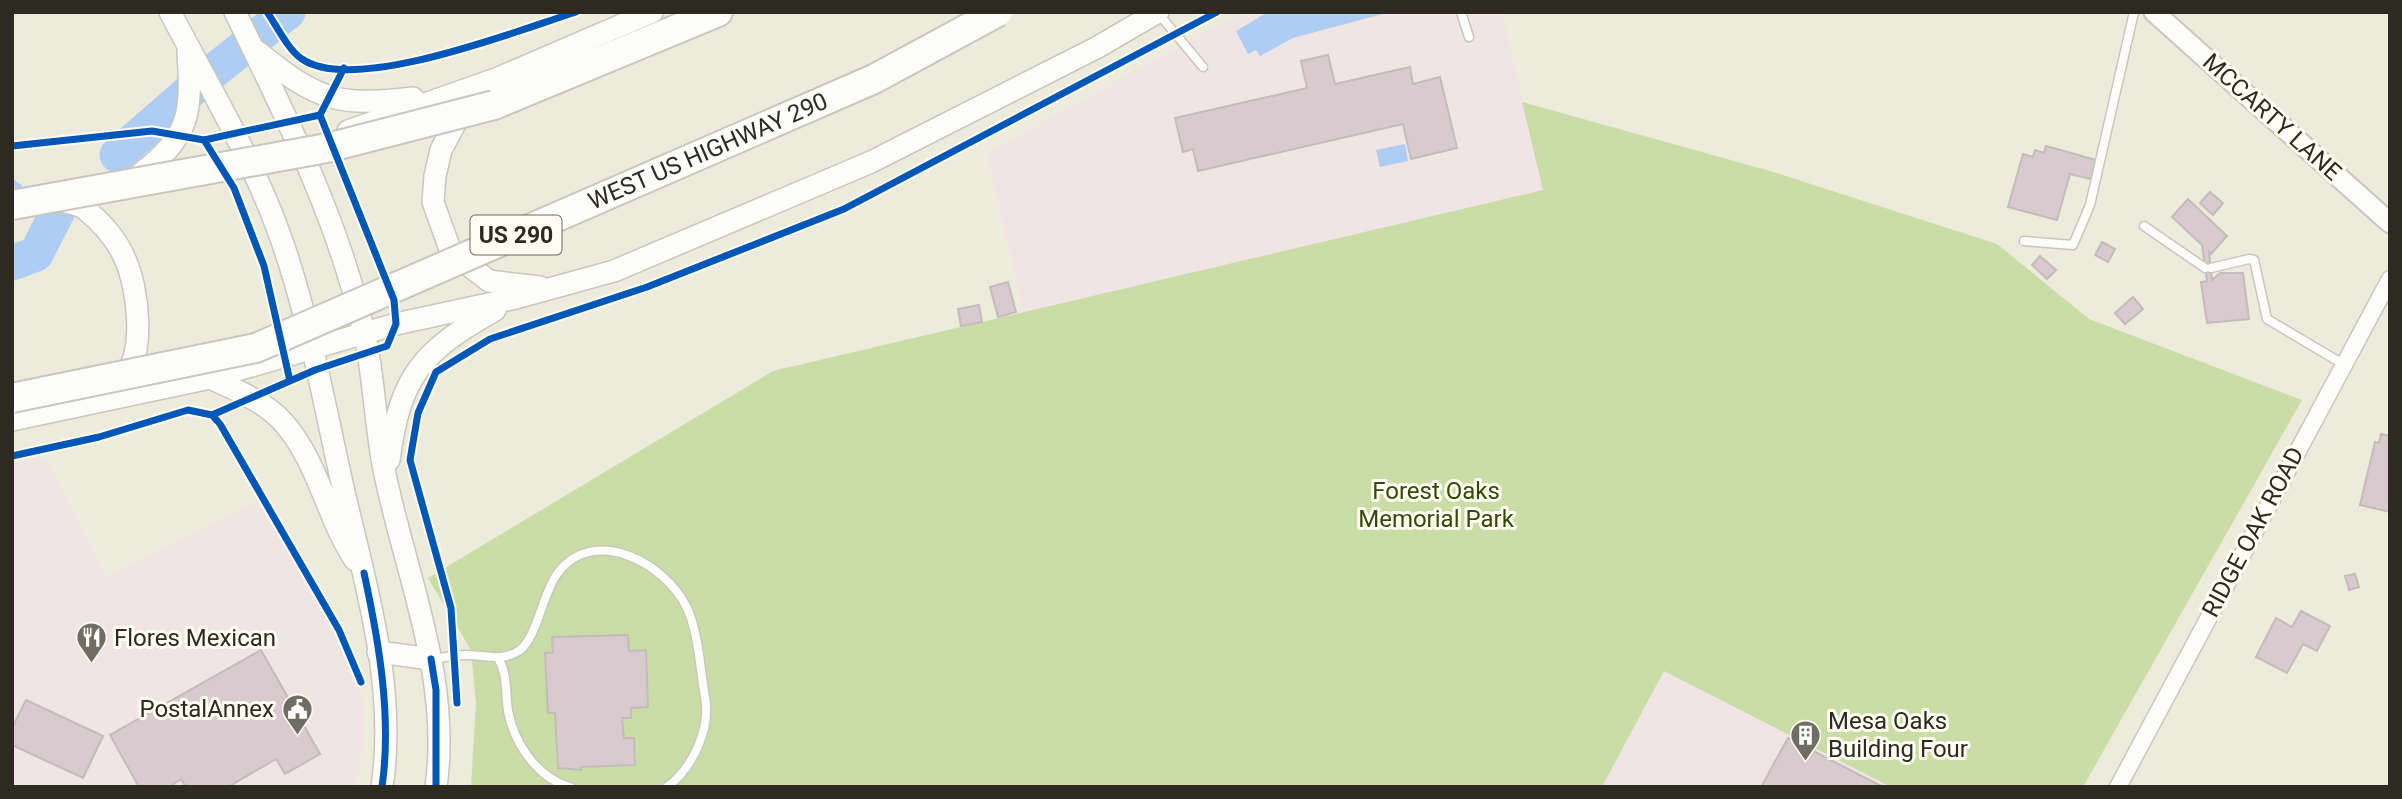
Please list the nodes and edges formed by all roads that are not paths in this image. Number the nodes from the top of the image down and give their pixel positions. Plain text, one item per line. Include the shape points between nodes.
1 (170, 12) edge
2 (235, 12) edge
3 (653, 12) edge
4 (718, 12) edge
5 (998, 12) edge
6 (1158, 12) edge
7 (1461, 12) edge
8 (2134, 12) edge
9 (2154, 12) edge
10 (1469, 37) dead end
11 (187, 44) junction
12 (252, 47) junction
13 (1203, 67) dead end
14 (496, 79) junction
15 (450, 94) junction
16 (298, 144) junction
17 (246, 157) junction
18 (140, 174) junction
19 (13, 196) edge
20 (2390, 223) edge
21 (2144, 226) dead end
22 (2024, 241) dead end
23 (2390, 279) edge
24 (550, 288) junction
25 (516, 298) junction
26 (364, 333) junction
27 (312, 349) junction
28 (2343, 364) junction
29 (210, 378) junction
30 (12, 398) edge
31 (86, 403) junction
32 (12, 420) edge
33 (386, 479) junction
34 (363, 573) junction
35 (378, 652) junction
36 (498, 658) junction
37 (431, 659) junction
38 (382, 787) edge
39 (436, 787) edge
40 (570, 787) edge
41 (667, 787) edge
42 (2118, 787) edge

1 - 11 main road
2 - 12 main road
3 - 14 main road
4 - 19 highway, bridge via 494,105 327,148
5 - 30 highway, WEST US HIGHWAY 290 / US 290, bridge via 874,79 256,348
6 - 13 lane
6 - 24 main road via 871,162 614,271
7 - 10 lane
8 - 22 lane via 2090,205 2073,245
9 - 20 street, MCCARTY LANE
11 - 17 main road
11 - 18 main road via 190,85 182,131 168,153
12 - 15 main road via 289,77 325,97 346,102
12 - 16 main road
14 - 15 main road
14 - 24 main road via 458,118 441,150 433,202 451,252 489,281
15 - 16 main road
16 - 17 main road
16 - 26 main road via 332,223
17 - 18 main road
17 - 27 main road via 287,256
18 - 19 main road
19 - 31 main road via 82,206 110,233 126,260 138,320 136,358 125,378
21 - 28 lane via 2208,268 2254,260 2267,318
23 - 28 street, RIDGE OAK ROAD
24 - 25 main road
25 - 26 main road
25 - 33 main road via 457,331 420,364 400,402
26 - 27 main road
26 - 33 main road
27 - 29 main road
27 - 34 main road
28 - 42 street, RIDGE OAK ROAD
29 - 31 main road
29 - 34 main road via 250,397 282,421 304,452 336,531
31 - 32 main road
33 - 37 main road
34 - 35 main road
35 - 37 main road
35 - 38 main road via 387,750
36 - 37 lane via 464,655
36 - 40 lane via 518,740 550,779
36 - 41 lane via 527,643 550,586 569,561 583,553 615,551 645,564 680,596 688,611 707,706 700,743
37 - 39 main road via 437,701

